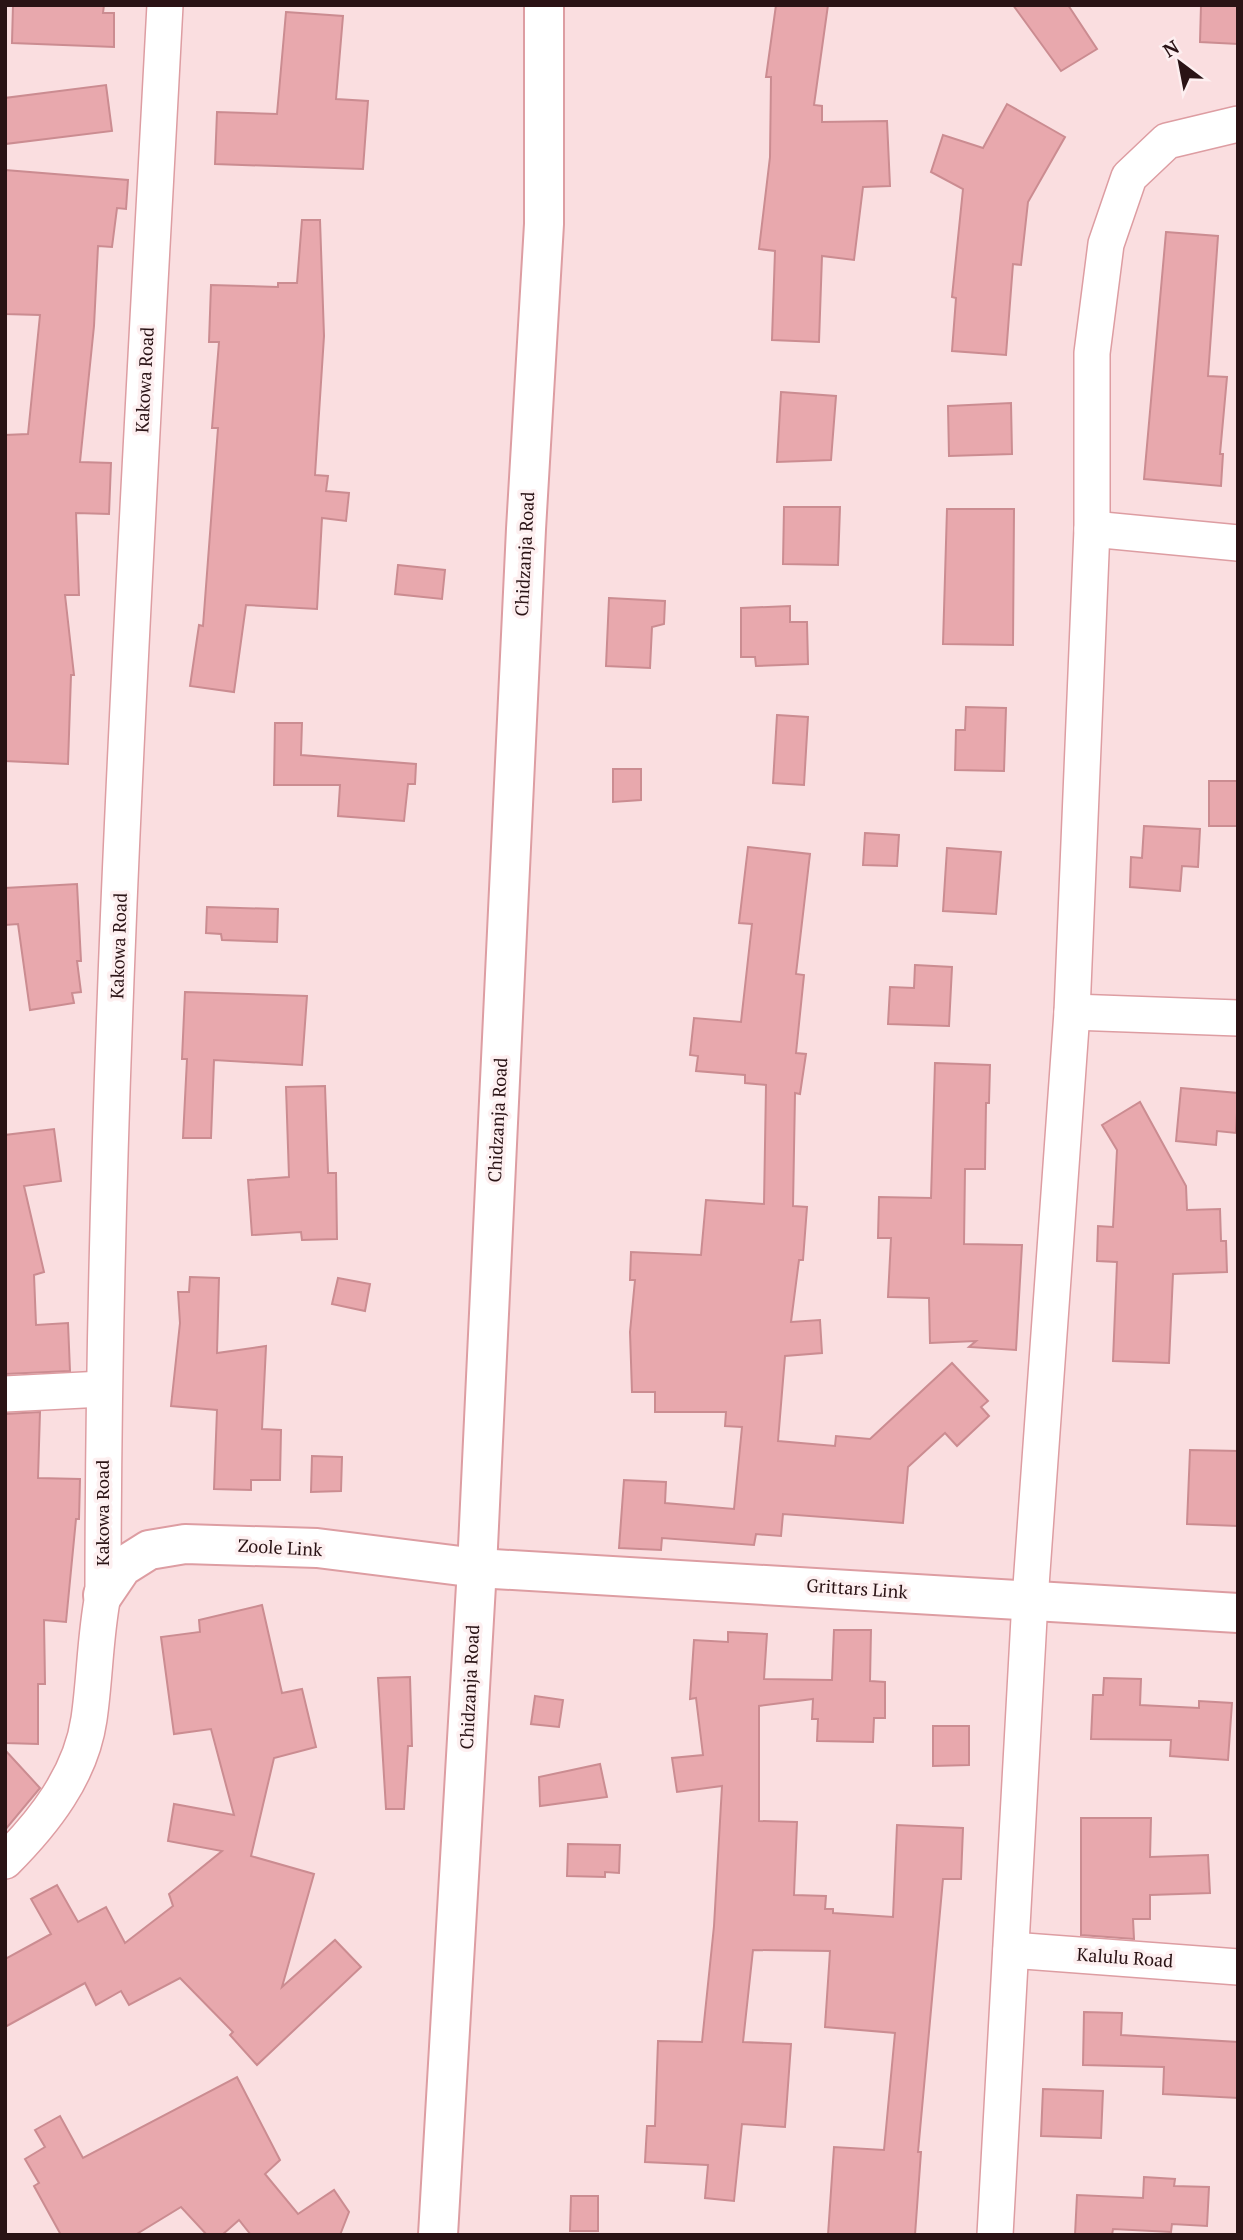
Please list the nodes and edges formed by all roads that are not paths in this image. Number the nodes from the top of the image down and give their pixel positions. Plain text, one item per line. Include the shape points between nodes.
1 (165, 5) edge
2 (544, 5) edge
3 (1238, 124) edge
4 (1092, 529) junction
5 (1238, 543) edge
6 (1072, 1012) junction
7 (1238, 1018) edge
8 (103, 1389) junction
9 (5, 1394) edge
10 (477, 1568) junction
11 (103, 1595) junction
12 (1030, 1600) junction
13 (1238, 1613) edge
14 (5, 1861) edge
15 (1011, 1950) junction
16 (1238, 1967) edge
17 (438, 2235) edge
18 (995, 2235) edge

1 - 8 street, Kakowa Road via 126,744
2 - 10 street, Chidzanja Road via 544,223
3 - 4 street via 1167,141 1129,177 1106,244 1092,353
4 - 5 street
4 - 6 street
6 - 7 street
6 - 12 street
8 - 9 street
8 - 11 street, Kakowa Road
10 - 11 street, Zoole Link via 317,1548 186,1544 149,1550 122,1567
10 - 12 street, Grittars Link
10 - 17 street, Chidzanja Road
11 - 14 street, Kakowa Road via 89,1722 75,1762 58,1800
12 - 13 street, Grittars Link
12 - 15 street
15 - 16 street, Kalulu Road
15 - 18 street

